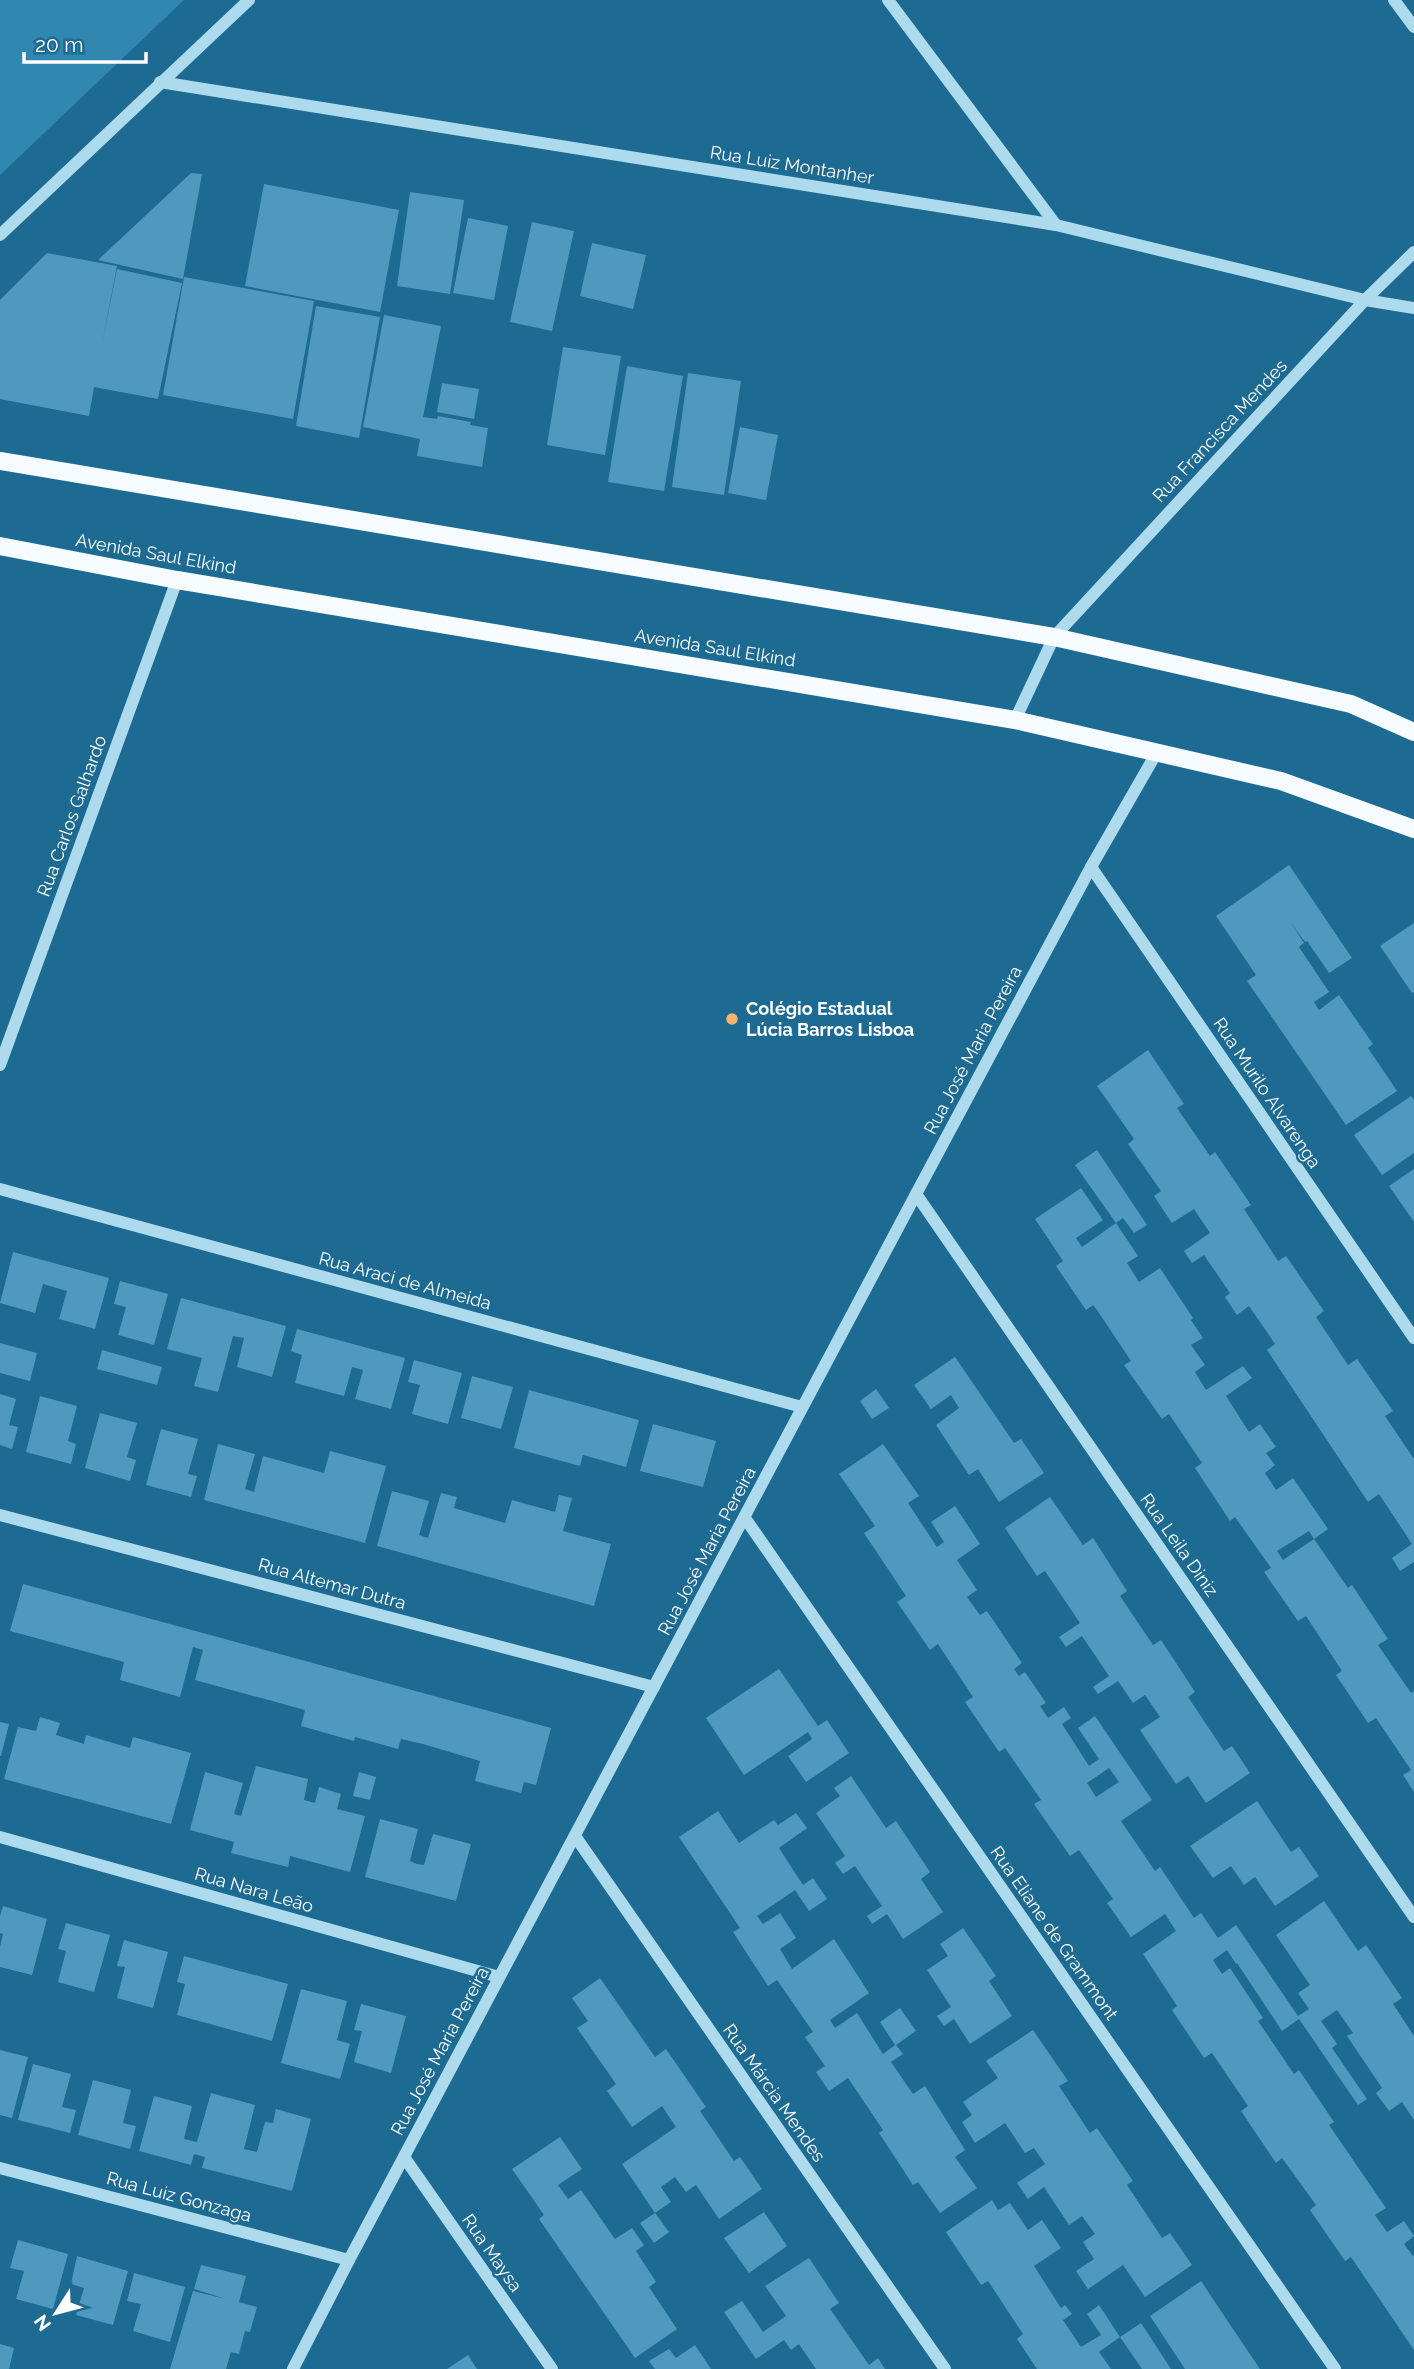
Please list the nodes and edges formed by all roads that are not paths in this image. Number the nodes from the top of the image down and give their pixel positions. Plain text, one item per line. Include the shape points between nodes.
1 (249, 0) edge
2 (888, 0) edge
3 (1394, 0) edge
4 (1414, 27) edge
5 (160, 82) junction
6 (1056, 225) junction
7 (0, 235) edge
8 (1414, 252) edge
9 (1365, 300) junction
10 (1414, 308) edge
11 (0, 461) edge
12 (0, 545) edge
13 (177, 580) junction
14 (1054, 637) junction
15 (1015, 720) junction
16 (1414, 732) edge
17 (1157, 752) junction
18 (1414, 829) edge
19 (1091, 867) junction
20 (6, 1027) edge
21 (0, 1065) edge
22 (0, 1189) edge
23 (916, 1194) junction
24 (1414, 1338) edge
25 (802, 1407) junction
26 (0, 1515) edge
27 (745, 1518) junction
28 (654, 1687) junction
29 (575, 1836) junction
30 (0, 1837) edge
31 (1414, 1917) edge
32 (499, 1977) junction
33 (404, 2157) junction
34 (0, 2168) edge
35 (349, 2260) junction
36 (293, 2369) edge
37 (552, 2369) edge
38 (945, 2369) edge
39 (1335, 2369) edge

1 - 5 street
2 - 6 street
3 - 4 street
5 - 6 street, Rua Luiz Montanher
5 - 7 street
6 - 9 street, Rua Luiz Montanher
8 - 9 street, Rua Francisca Mendes
9 - 10 street, Rua Luiz Montanher
9 - 14 street, Rua Francisca Mendes
11 - 14 main road
12 - 13 main road, Avenida Saul Elkind
13 - 15 main road, Avenida Saul Elkind
13 - 20 street, Rua Carlos Galhardo
14 - 15 street, Rua Francisca Mendes
14 - 16 main road via 1351,704
15 - 17 main road, Avenida Saul Elkind
17 - 18 main road, Avenida Saul Elkind via 1281,782
17 - 19 street, Rua José Maria Pereira
19 - 23 street, Rua José Maria Pereira
19 - 24 street, Rua Murilo Alvarenga
20 - 21 street, Rua Carlos Galhardo
22 - 25 street, Rua Araci de Almeida
23 - 25 street, Rua José Maria Pereira
23 - 31 street, Rua Leila Diniz
25 - 27 street, Rua José Maria Pereira
26 - 28 street, Rua Altemar Dutra
27 - 28 street, Rua José Maria Pereira
27 - 39 street, Rua Eliane de Grammont
28 - 29 street, Rua José Maria Pereira
29 - 32 street, Rua José Maria Pereira
29 - 38 street, Rua Márcia Mendes
30 - 32 street, Rua Nara Leão
32 - 33 street, Rua José Maria Pereira
33 - 35 street, Rua José Maria Pereira
33 - 37 street, Rua Maysa
34 - 35 street, Rua Luiz Gonzaga
35 - 36 street, Rua José Maria Pereira

